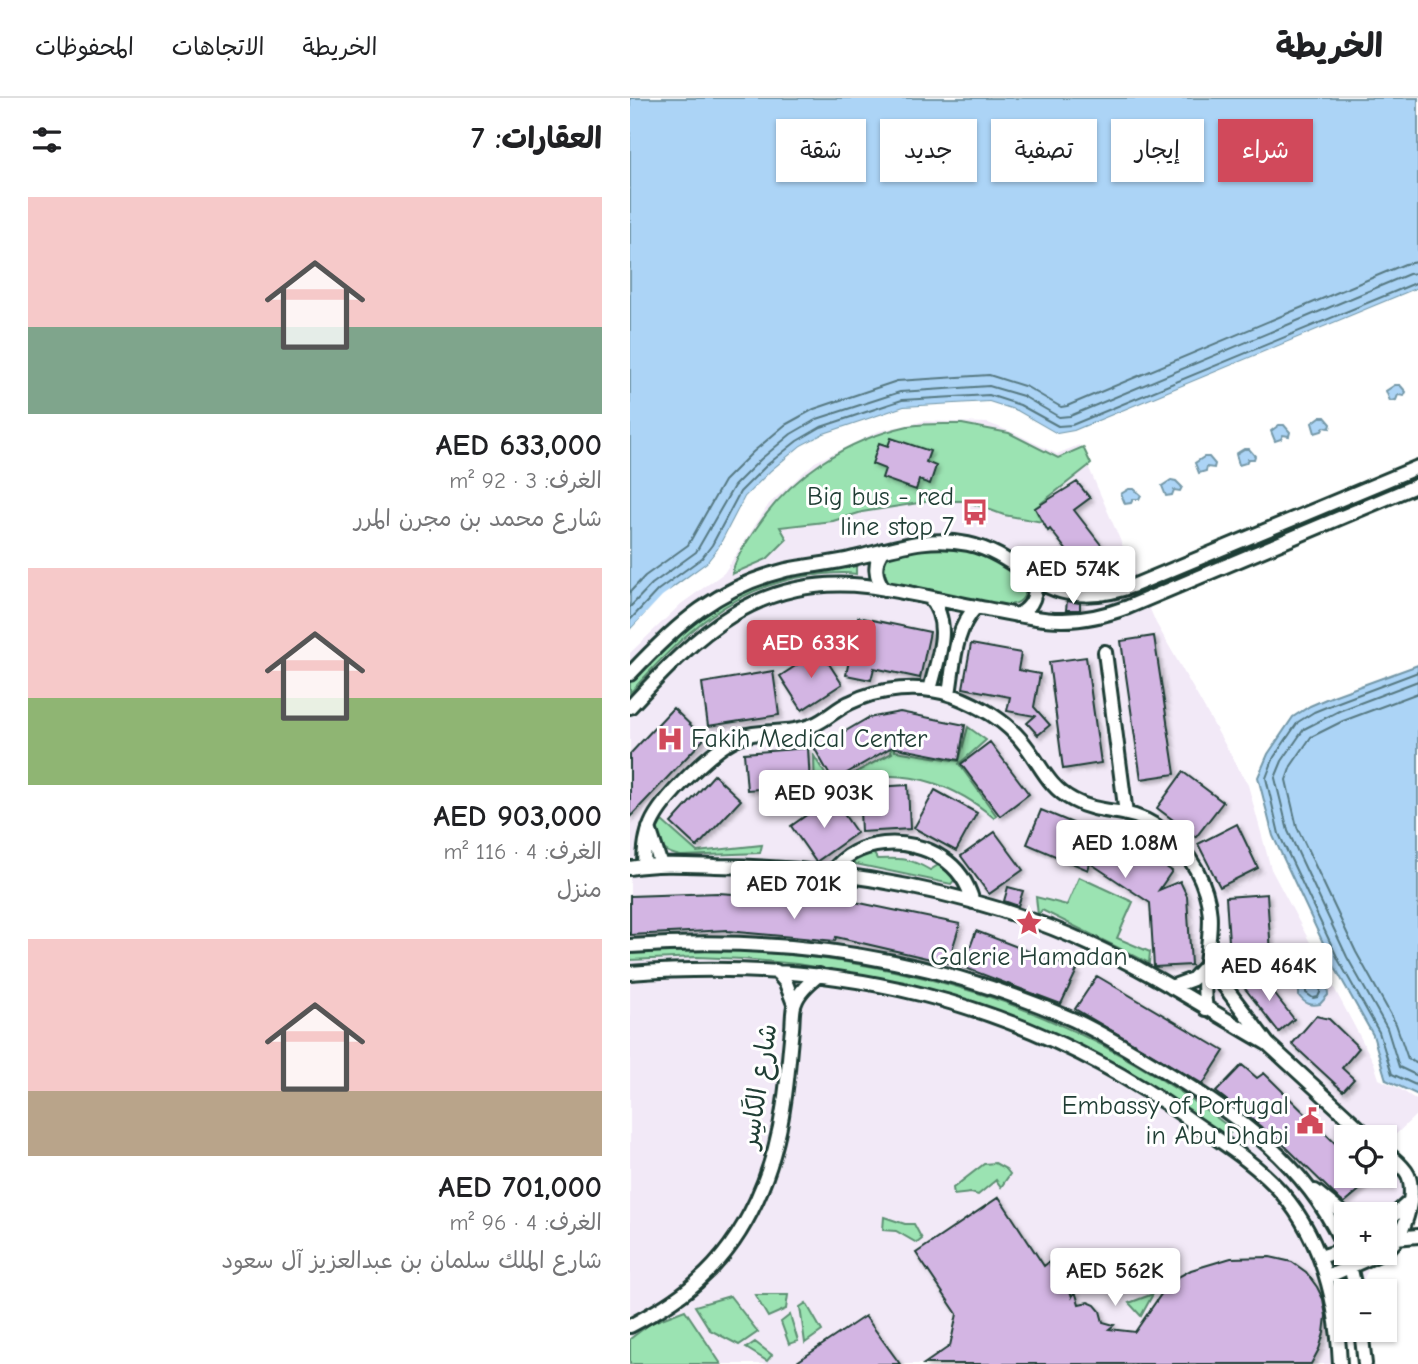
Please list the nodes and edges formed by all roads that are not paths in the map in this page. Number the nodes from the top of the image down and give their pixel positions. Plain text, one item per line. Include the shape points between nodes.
1 (1418, 467) edge
2 (1418, 485) edge
3 (883, 550) junction
4 (1032, 577) junction
5 (884, 589) junction
6 (1094, 595) junction
7 (930, 598) junction
8 (976, 607) junction
9 (1017, 615) junction
10 (1095, 618) junction
11 (1105, 652) dead end
12 (630, 674) edge
13 (930, 690) junction
14 (949, 694) junction
15 (630, 707) edge
16 (1126, 814) junction
17 (649, 827) junction
18 (661, 865) junction
19 (644, 866) junction
20 (630, 868) edge
21 (832, 872) junction
22 (974, 902) junction
23 (630, 947) edge
24 (1207, 963) junction
25 (776, 971) junction
26 (630, 973) edge
27 (819, 975) junction
28 (1171, 987) junction
29 (794, 1004) junction
30 (1206, 1009) junction
31 (1268, 1044) junction
32 (1356, 1125) edge
33 (1397, 1164) edge
34 (1303, 1182) junction
35 (1409, 1202) junction
36 (1334, 1206) edge
37 (1397, 1213) edge
38 (1334, 1231) edge
39 (1418, 1236) edge
40 (1399, 1237) junction
41 (1397, 1240) edge
42 (1334, 1254) edge
43 (1320, 1258) junction
44 (1351, 1266) joint
45 (1327, 1276) junction
46 (1354, 1279) edge
47 (630, 1326) edge
48 (1362, 1342) edge
49 (1340, 1364) edge
50 (1365, 1364) edge

1 - 6 street via 1135,585
2 - 10 street
3 - 4 street via 925,541 968,544 1002,556
3 - 5 street via 876,566
3 - 12 street via 790,569 731,590 685,620
4 - 6 street via 1058,590
4 - 9 street via 1032,602
5 - 7 street
5 - 15 street via 817,587 745,607 703,634
6 - 10 street
7 - 8 street
7 - 13 street via 943,624
8 - 9 street
8 - 14 street via 959,634
9 - 10 street via 1061,621
11 - 16 street
13 - 14 street
13 - 17 street via 878,693 847,703 803,729 752,734 729,742 702,763
14 - 16 street via 1003,722 1027,747 1049,781 1068,797 1092,808
16 - 24 street via 1164,831 1194,866 1210,912
17 - 18 street
17 - 19 street
18 - 19 street
18 - 21 street
19 - 20 street
21 - 22 street
21 - 22 street via 861,850 891,844 911,846 949,863
22 - 28 street via 1064,933
23 - 34 street via 735,943 841,952 933,970 1009,993 1093,1030 1195,1091 1261,1138
24 - 28 street via 1193,979
24 - 30 street
24 - 31 street
25 - 26 street
25 - 27 street
25 - 29 street, شارع الكَاسِر
27 - 29 street, شارع الكَاسِر
27 - 43 street via 969,1007 1057,1041 1105,1066 1154,1094 1263,1174 1291,1205
28 - 30 street
29 - 47 street, شارع الكَاسِر via 785,1103 773,1156 749,1214 709,1272 670,1303
30 - 31 street
31 - 32 street
33 - 35 street via 1408,1175
34 - 36 street
34 - 38 street
35 - 37 street
35 - 40 street
39 - 40 street
40 - 41 street
42 - 43 street
43 - 45 street
44 - 45 street
44 - 46 street
45 - 49 street
48 - 50 street

